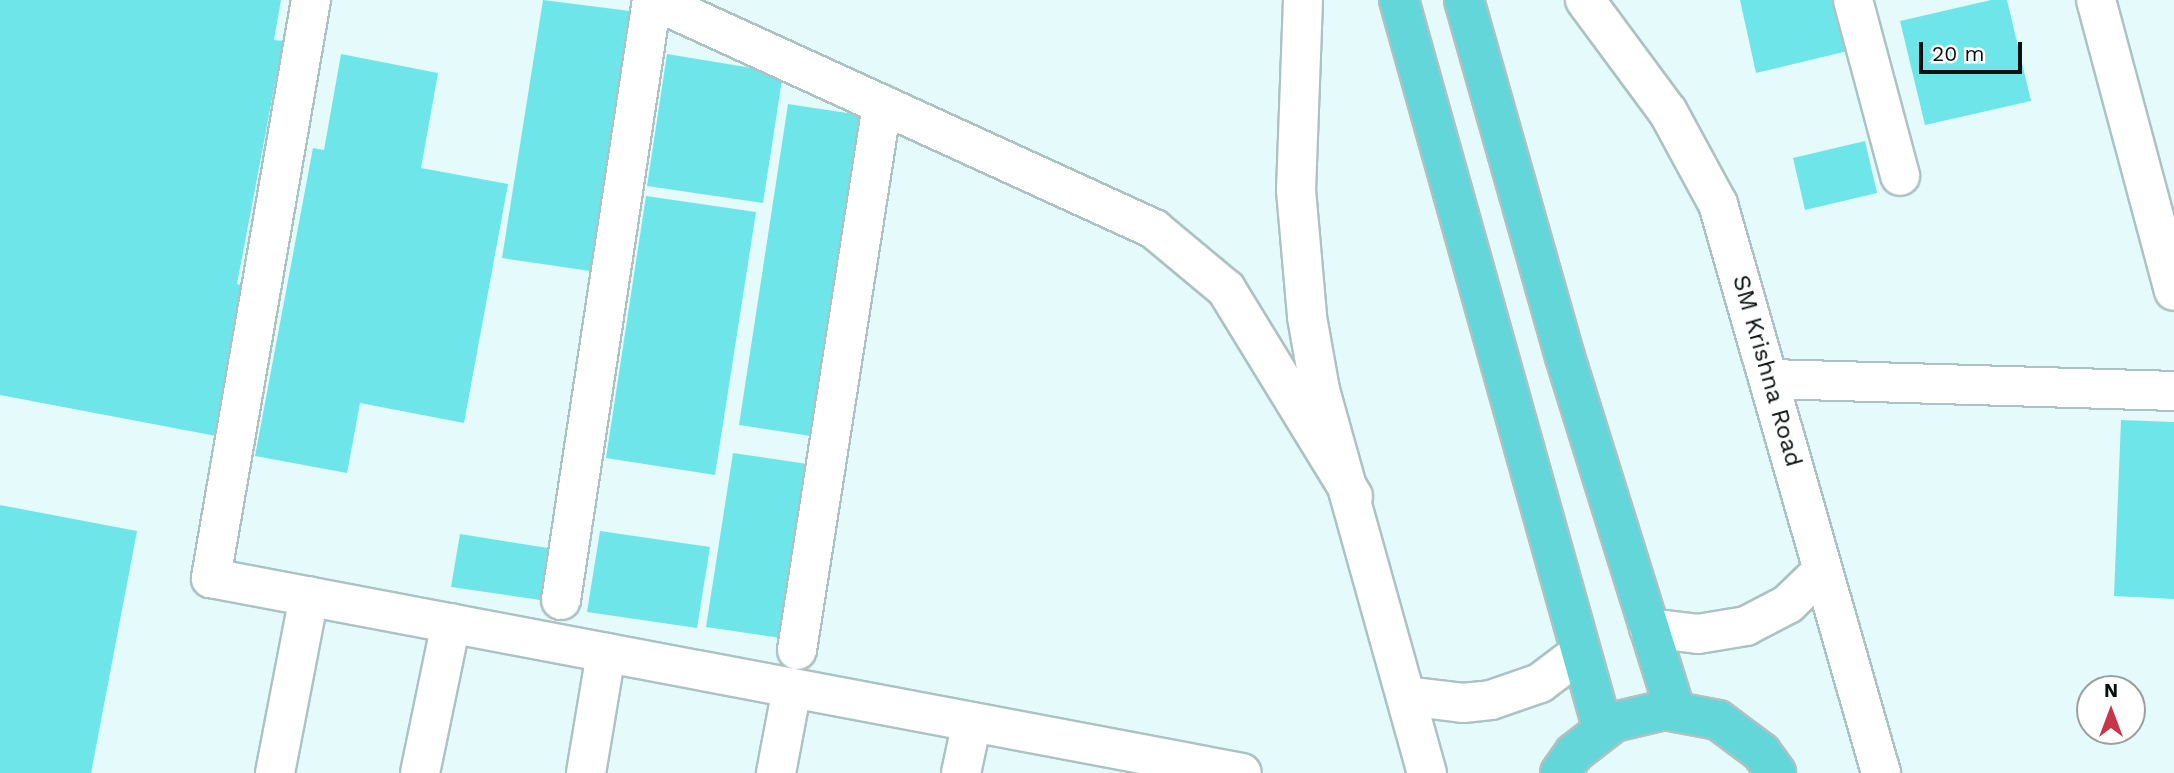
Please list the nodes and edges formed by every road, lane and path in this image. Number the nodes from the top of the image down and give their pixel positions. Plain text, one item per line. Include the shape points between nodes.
1 (311, 0) edge
2 (653, 0) edge
3 (1303, 0) edge
4 (1399, 0) edge
5 (1464, 0) edge
6 (1586, 0) edge
7 (1853, 0) edge
8 (2096, 0) edge
9 (882, 105) junction
10 (1900, 176) dead end
11 (2174, 291) edge
12 (1771, 379) junction
13 (2174, 391) edge
14 (1353, 496) junction
15 (1822, 571) junction
16 (309, 596) junction
17 (561, 600) dead end
18 (451, 623) junction
19 (1649, 628) junction
20 (797, 650) dead end
21 (1581, 652) junction
22 (606, 653) junction
23 (792, 688) junction
24 (1406, 696) junction
25 (1675, 711) junction
26 (972, 722) junction
27 (1603, 730) junction
28 (1121, 762) edge
29 (275, 773) edge
30 (420, 773) edge
31 (586, 773) edge
32 (776, 773) edge
33 (961, 773) edge
34 (1242, 773) edge
35 (1427, 773) edge
36 (1560, 773) edge
37 (1776, 773) edge
38 (1881, 773) edge

1 - 16 street via 211,578
2 - 9 street
2 - 17 street
3 - 14 street via 1296,135 1299,244 1320,390
4 - 21 highway
5 - 19 highway via 1565,358
6 - 12 street, SM Krishna Road via 1668,112 1718,204
7 - 10 street
8 - 11 street
9 - 14 street via 1154,229 1226,289
9 - 20 street
12 - 13 street
12 - 15 street, SM Krishna Road
14 - 24 street
15 - 19 street via 1788,604 1746,626 1698,634
15 - 38 street, SM Krishna Road
16 - 18 street
16 - 29 street
18 - 22 street
18 - 30 street
19 - 25 highway
21 - 24 street via 1540,682 1491,700 1463,704
21 - 27 highway
22 - 23 street
22 - 31 street
23 - 26 street
23 - 32 street
24 - 35 street
25 - 27 highway via 1638,714
25 - 37 highway via 1718,720 1741,734
26 - 28 street
26 - 33 street
27 - 36 highway via 1574,753
28 - 34 street

